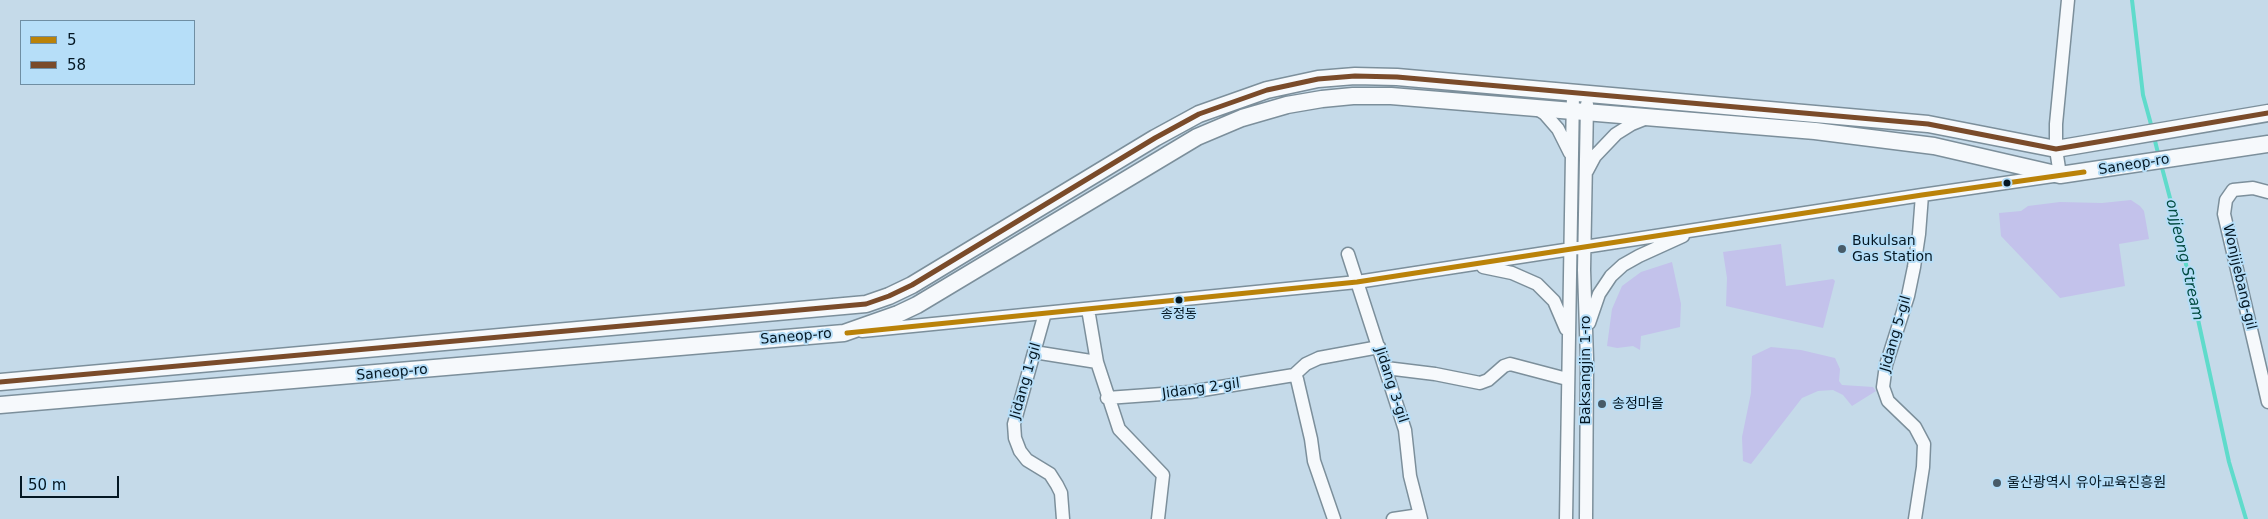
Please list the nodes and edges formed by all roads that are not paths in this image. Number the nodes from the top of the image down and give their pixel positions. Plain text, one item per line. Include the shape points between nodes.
1 (2068, 0) edge
2 (1580, 94) junction
3 (1536, 108) junction
4 (1580, 112) junction
5 (2268, 113) edge
6 (1648, 118) junction
7 (2268, 144) edge
8 (2056, 148) junction
9 (2236, 149) junction
10 (2268, 152) edge
11 (1572, 164) junction
12 (1586, 175) junction
13 (2060, 176) junction
14 (2268, 192) edge
15 (1922, 194) junction
16 (1696, 230) junction
17 (1584, 247) junction
18 (1571, 249) junction
19 (1348, 254) dead end
20 (1470, 265) junction
21 (1357, 282) junction
22 (1088, 310) junction
23 (1045, 314) junction
24 (844, 333) junction
25 (1586, 335) junction
26 (1568, 338) junction
27 (1379, 347) junction
28 (1034, 352) junction
29 (1097, 362) junction
30 (1386, 368) junction
31 (120, 372) junction
32 (1294, 375) junction
33 (0, 376) edge
34 (1567, 379) junction
35 (0, 382) edge
36 (122, 395) junction
37 (1107, 398) junction
38 (2268, 402) edge
39 (0, 405) edge
40 (0, 412) edge
41 (1420, 517) edge
42 (1063, 519) edge
43 (1158, 519) edge
44 (1334, 519) edge
45 (1393, 519) edge
46 (1566, 519) edge
47 (1586, 519) edge
48 (1915, 519) edge

1 - 8 street
2 - 4 street
2 - 8 main road, Saneop-ro via 1928,124
2 - 31 main road, Saneop-ro via 1355,76 1318,79 1267,90 1199,114 912,285 866,304
3 - 4 main road
3 - 11 street via 1558,129
3 - 24 main road via 1353,96 1287,105 1242,118 1188,142 917,305
4 - 6 main road
4 - 11 street, Baksangjin 1-ro
4 - 12 street, Baksangjin 1-ro
5 - 8 main road, Saneop-ro
6 - 12 street via 1632,124 1605,144
6 - 13 main road via 1903,141
7 - 9 main road, Saneop-ro
8 - 13 street
9 - 10 street
9 - 13 main road, Saneop-ro
11 - 18 street, Baksangjin 1-ro
12 - 17 street, Baksangjin 1-ro
13 - 15 street, Saneop-ro
14 - 38 street, Wonjijebang-gil via 2253,188 2233,190 2226,200 2224,221 2240,276
15 - 16 street, Saneop-ro
15 - 48 street, Jidang 5-gil via 1914,267 1886,365 1883,387 1888,401 1915,427 1924,444
16 - 17 street, Saneop-ro
16 - 25 street via 1639,256 1611,276 1598,294
17 - 18 street, Saneop-ro
17 - 25 street, Baksangjin 1-ro
18 - 20 street, Saneop-ro
18 - 26 street, Baksangjin 1-ro
19 - 21 street, Jidang 3-gil
20 - 21 street, Saneop-ro
20 - 26 street via 1512,273 1537,284 1554,301
21 - 22 street, Saneop-ro
21 - 27 street, Jidang 3-gil
22 - 23 street, Saneop-ro
22 - 29 street
23 - 24 street, Saneop-ro
23 - 28 street, Jidang 1-gil
24 - 36 main road, Saneop-ro
25 - 47 street, Baksangjin 1-ro
26 - 34 street, Baksangjin 1-ro
27 - 30 street, Jidang 3-gil
27 - 32 street, Jidang 2-gil via 1319,358
28 - 29 street
28 - 42 street, Jidang 1-gil via 1014,424 1015,438 1027,460 1050,474 1057,485 1061,493
29 - 37 street
30 - 34 street via 1480,383 1510,364
30 - 41 street, Jidang 3-gil via 1405,430 1410,476
31 - 33 main road, Saneop-ro
31 - 35 main road, Saneop-ro
32 - 37 street, Jidang 2-gil via 1190,392
32 - 44 street via 1314,461
34 - 46 street, Baksangjin 1-ro
36 - 39 main road, Saneop-ro
36 - 40 main road, Saneop-ro
37 - 43 street via 1118,429 1163,475
41 - 45 street

